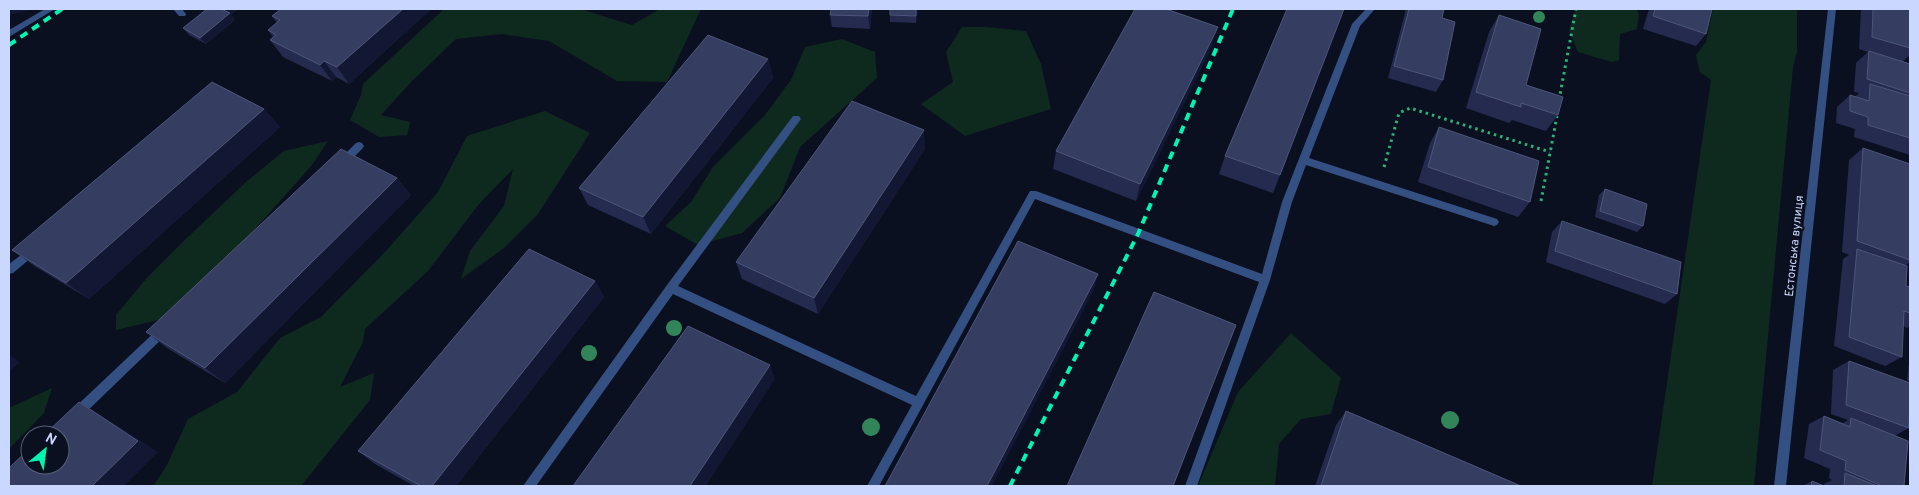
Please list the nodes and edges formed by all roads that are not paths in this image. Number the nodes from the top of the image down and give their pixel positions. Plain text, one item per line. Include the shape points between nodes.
1 (51, 9) edge
2 (1371, 9) edge
3 (1832, 9) edge
4 (9, 34) edge
5 (796, 119) dead end
6 (359, 146) dead end
7 (1304, 160) junction
8 (331, 173) edge
9 (1494, 222) dead end
10 (39, 245) edge
11 (9, 270) edge
12 (1265, 280) junction
13 (671, 288) junction
14 (174, 320) edge
15 (919, 404) junction
16 (68, 422) edge
17 (529, 486) edge
18 (873, 486) edge
19 (1191, 486) edge
20 (1780, 486) edge

1 - 4 street
2 - 7 street via 1356,24
3 - 20 street, Естонська вулиця
5 - 13 street
6 - 8 street
7 - 9 street
7 - 12 street via 1287,202
10 - 11 street
12 - 15 street via 1033,194
12 - 19 street
13 - 15 street
13 - 17 street
14 - 16 street
15 - 18 street

